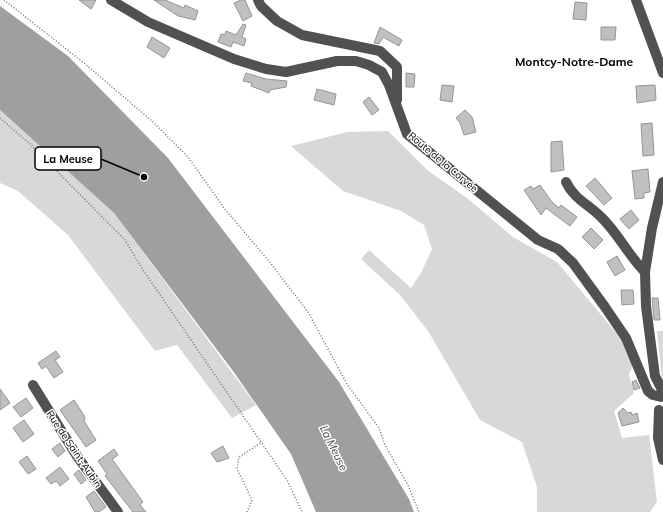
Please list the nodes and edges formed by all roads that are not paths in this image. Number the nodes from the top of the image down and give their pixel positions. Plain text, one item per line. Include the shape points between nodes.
1 (111, 0) edge
2 (258, 0) edge
3 (636, 0) edge
4 (663, 73) edge
5 (397, 110) junction
6 (566, 182) dead end
7 (663, 182) edge
8 (645, 272) junction
9 (32, 385) dead end
10 (662, 395) edge
11 (661, 413) edge
12 (662, 452) edge
13 (118, 512) edge

1 - 5 street, Route de la Corvée via 148,22 234,59 266,69 286,72 337,61 369,66 382,72
2 - 5 street via 277,21 302,35 380,51 397,67
3 - 4 street
5 - 10 street, Route de la Corvée via 407,134 538,240 558,249 573,263 626,338 648,390 653,395
6 - 8 street via 571,193 601,216 632,259
7 - 8 street
8 - 10 street via 646,306 655,376
9 - 13 street, Rue de Saint-Aubin via 77,456
10 - 11 street via 658,403
11 - 12 street via 657,428

